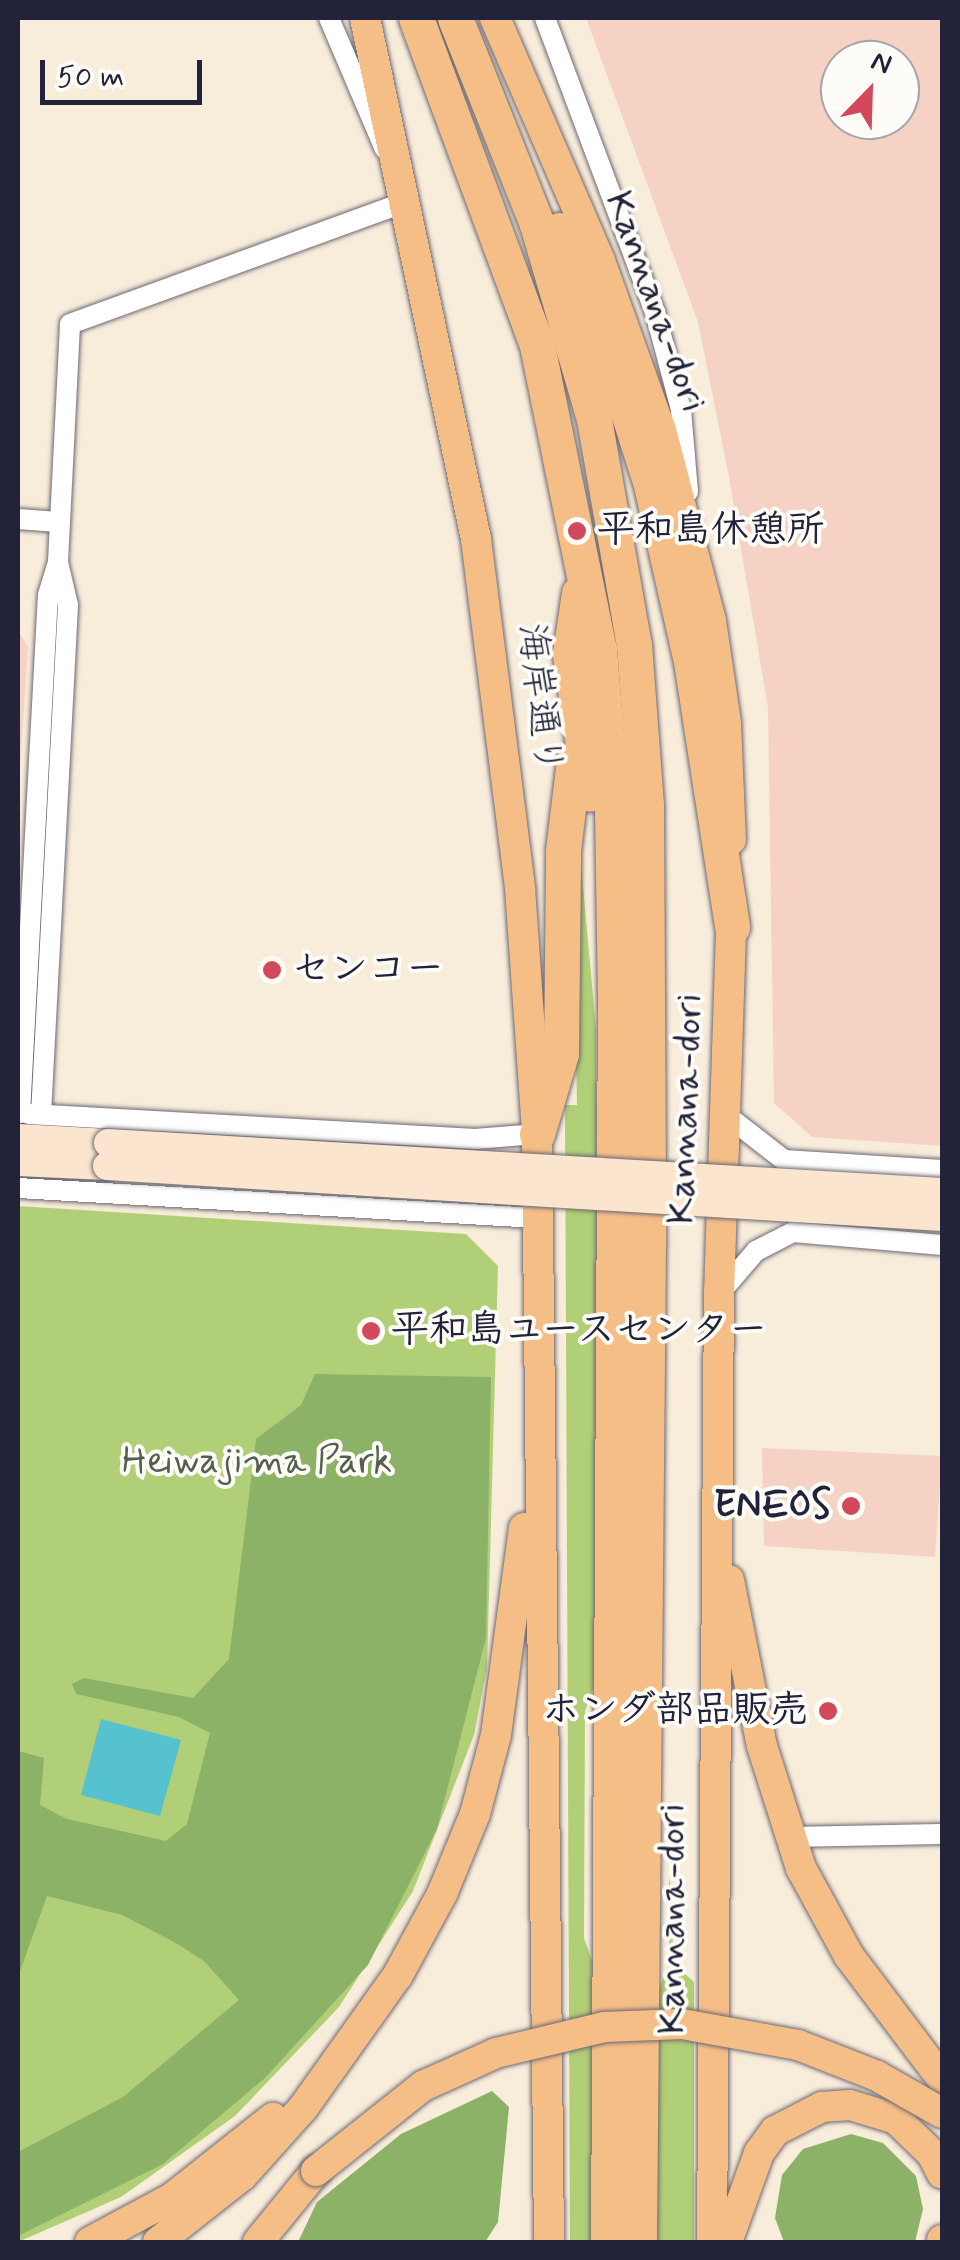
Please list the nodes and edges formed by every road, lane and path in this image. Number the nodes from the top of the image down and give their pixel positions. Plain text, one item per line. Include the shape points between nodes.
1 (329, 18) edge
2 (365, 18) edge
3 (414, 18) edge
4 (455, 18) edge
5 (495, 18) edge
6 (545, 18) edge
7 (492, 108) junction
8 (428, 118) dead end
9 (402, 188) junction
10 (18, 519) edge
11 (58, 522) junction
12 (694, 550) junction
13 (584, 566) junction
14 (580, 735) junction
15 (732, 927) junction
16 (615, 994) junction
17 (726, 1115) junction
18 (24, 1120) edge
19 (537, 1134) junction
20 (108, 1154) junction
21 (18, 1162) edge
22 (942, 1170) edge
23 (18, 1188) edge
24 (942, 1192) edge
25 (942, 1217) edge
26 (537, 1218) junction
27 (942, 1245) edge
28 (720, 1294) junction
29 (536, 1402) junction
30 (721, 1547) junction
31 (667, 1686) dead end
32 (942, 1834) edge
33 (789, 1837) junction
34 (644, 1914) junction
35 (338, 2060) junction
36 (942, 2079) edge
37 (942, 2113) edge
38 (942, 2174) edge
39 (90, 2242) edge
40 (158, 2242) edge
41 (258, 2242) edge
42 (548, 2242) edge
43 (608, 2242) edge
44 (639, 2242) edge
45 (712, 2242) edge
46 (727, 2242) edge

1 - 9 street
2 - 9 main road, 海岸通り
3 - 8 highway
3 - 13 highway via 537,345
4 - 7 highway
5 - 12 main road, Kannana-dori via 600,261 661,430
6 - 12 street via 655,312 680,410
7 - 15 highway via 522,141 601,328 651,485 691,661
7 - 34 highway via 537,224 594,419 634,645 646,805
9 - 11 street via 70,324
9 - 19 main road, 海岸通り via 476,539 495,667 520,888
10 - 11 street
11 - 18 street via 58,562 48,595
12 - 15 main road, Kannana-dori via 726,723
13 - 14 highway via 570,654
13 - 16 highway via 612,808
14 - 16 highway
14 - 19 highway via 563,850 561,1054
15 - 17 main road, Kannana-dori
16 - 43 highway
17 - 22 street via 752,1142 784,1160
17 - 28 main road, Kannana-dori
18 - 19 street via 475,1140
18 - 20 street
19 - 26 main road, 海岸通り
20 - 21 street
20 - 24 street, bridge
20 - 25 street, bridge
23 - 26 street
26 - 29 main road, 海岸通り
27 - 28 street via 793,1232 756,1250
28 - 30 main road, Kannana-dori
29 - 35 main road via 514,1622 488,1774 435,1908
29 - 42 main road
30 - 33 main road via 762,1746
30 - 45 main road, Kannana-dori
31 - 34 highway
32 - 33 street
33 - 36 main road via 839,1940
34 - 44 highway
35 - 39 main road via 218,2165
35 - 40 main road via 242,2176
37 - 41 main road, bridge via 851,2065 772,2038 682,2024 604,2027 496,2053 423,2086 316,2171
38 - 46 main road via 932,2154 896,2119 850,2106 822,2107 776,2131 759,2152

